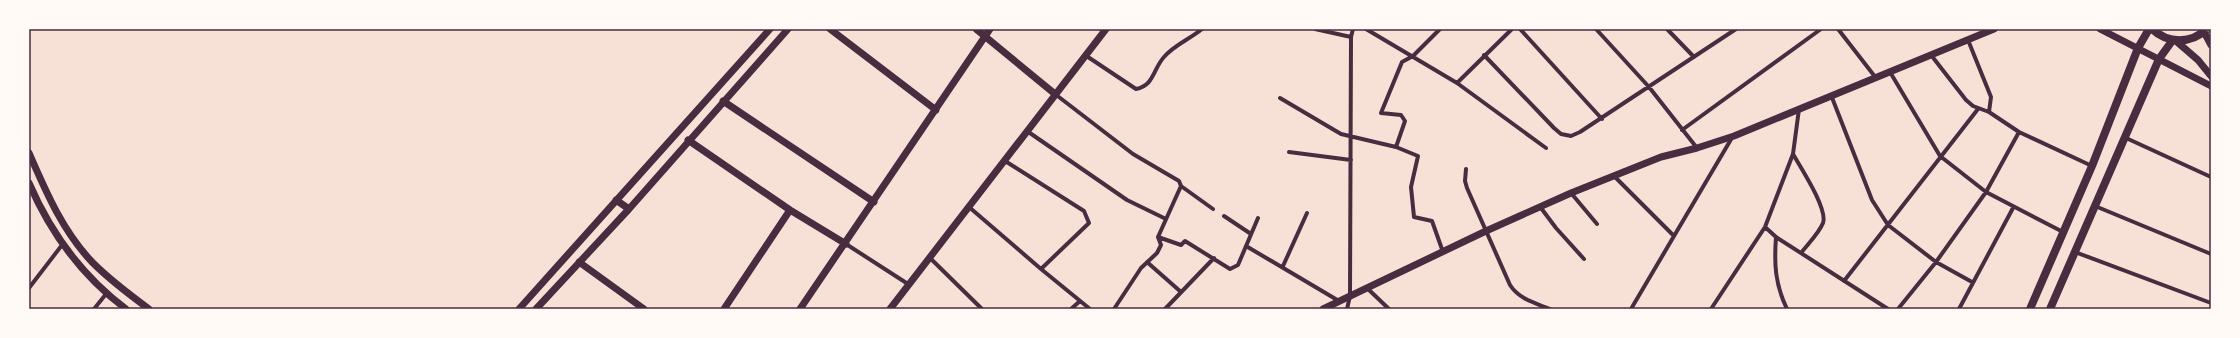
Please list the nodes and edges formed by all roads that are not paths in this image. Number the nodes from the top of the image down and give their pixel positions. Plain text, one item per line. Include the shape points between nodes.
1 (770, 29) edge
2 (788, 29) edge
3 (830, 29) edge
4 (976, 29) edge
5 (990, 29) edge
6 (1106, 29) edge
7 (1202, 29) edge
8 (1315, 29) edge
9 (1353, 29) edge
10 (1366, 29) edge
11 (1440, 29) edge
12 (1512, 29) edge
13 (1520, 29) edge
14 (1596, 29) edge
15 (1667, 29) edge
16 (1821, 29) edge
17 (1838, 29) edge
18 (1994, 29) edge
19 (2100, 29) edge
20 (2151, 29) edge
21 (1734, 30) edge
22 (2206, 30) edge
23 (985, 36) junction
24 (1350, 36) junction
25 (760, 40) junction
26 (1968, 40) junction
27 (2174, 41) junction
28 (2211, 45) edge
29 (2138, 48) junction
30 (770, 49) junction
31 (1085, 55) junction
32 (1484, 55) junction
33 (1931, 55) junction
34 (1413, 56) junction
35 (1694, 57) junction
36 (2159, 59) junction
37 (1890, 72) junction
38 (2211, 76) edge
39 (1876, 78) junction
40 (1457, 83) junction
41 (2211, 86) edge
42 (1649, 87) junction
43 (1055, 94) junction
44 (1831, 95) junction
45 (1280, 98) dead end
46 (723, 101) junction
47 (1800, 108) junction
48 (1978, 108) junction
49 (936, 110) junction
50 (1989, 112) junction
51 (1602, 119) junction
52 (1682, 130) junction
53 (1027, 131) junction
54 (2019, 132) junction
55 (1734, 136) junction
56 (1352, 137) junction
57 (2126, 138) junction
58 (688, 140) junction
59 (1396, 147) junction
60 (1546, 148) dead end
61 (1697, 148) junction
62 (1289, 152) dead end
63 (29, 153) edge
64 (1793, 154) junction
65 (1940, 156) junction
66 (1351, 160) junction
67 (1005, 161) junction
68 (2092, 166) junction
69 (1466, 169) dead end
70 (1614, 175) junction
71 (2211, 177) edge
72 (30, 186) edge
73 (1181, 186) junction
74 (1986, 192) junction
75 (1571, 193) junction
76 (616, 200) junction
77 (874, 202) junction
78 (2095, 206) junction
79 (969, 207) junction
80 (1541, 208) junction
81 (2013, 208) junction
82 (629, 209) junction
83 (1213, 209) dead end
84 (790, 210) junction
85 (1307, 213) dead end
86 (1224, 216) dead end
87 (1258, 218) dead end
88 (1166, 219) junction
89 (1597, 224) dead end
90 (1888, 225) junction
91 (1765, 227) junction
92 (1486, 230) junction
93 (2064, 232) junction
94 (1251, 234) junction
95 (1674, 236) junction
96 (1158, 237) junction
97 (1776, 237) junction
98 (846, 244) junction
99 (62, 245) junction
100 (1246, 246) junction
101 (1443, 252) junction
102 (2075, 252) junction
103 (1801, 253) junction
104 (2211, 254) edge
105 (930, 258) junction
106 (1214, 258) junction
107 (1584, 258) dead end
108 (579, 262) junction
109 (1147, 262) junction
110 (1936, 262) junction
111 (1282, 266) junction
112 (1041, 269) junction
113 (1844, 281) junction
114 (1972, 282) junction
115 (908, 284) junction
116 (29, 288) edge
117 (1368, 289) junction
118 (1181, 292) junction
119 (106, 294) junction
120 (1350, 296) junction
121 (1339, 301) junction
122 (1080, 302) junction
123 (2211, 304) edge
124 (94, 309) edge
125 (126, 309) edge
126 (149, 309) edge
127 (519, 309) edge
128 (536, 309) edge
129 (644, 309) edge
130 (724, 309) edge
131 (800, 309) edge
132 (890, 309) edge
133 (982, 309) edge
134 (1071, 309) edge
135 (1090, 309) edge
136 (1114, 309) edge
137 (1165, 309) edge
138 (1323, 309) edge
139 (1347, 309) edge
140 (1389, 309) edge
141 (1550, 309) edge
142 (1632, 309) edge
143 (1711, 309) edge
144 (1787, 309) edge
145 (1888, 309) edge
146 (1898, 309) edge
147 (1959, 309) edge
148 (2030, 309) edge
149 (2050, 309) edge

1 - 25 street
2 - 30 street
3 - 49 street
4 - 23 street
5 - 23 street
6 - 31 street
7 - 31 street via 1163,58 1144,88 1136,89
8 - 24 street
9 - 24 street
10 - 34 street
11 - 34 street
12 - 32 street
13 - 51 street
14 - 42 street
15 - 35 street
16 - 52 street
17 - 39 street
18 - 26 street
19 - 29 street
20 - 27 main road
20 - 29 main road
21 - 35 street
22 - 27 main road via 2187,39
22 - 28 street
23 - 43 street
23 - 49 street
24 - 56 street
25 - 30 street
25 - 76 street
26 - 33 street
26 - 50 street via 1991,97
27 - 36 main road
27 - 38 street via 2198,60
29 - 36 street
29 - 68 main road
30 - 46 street
31 - 43 street
32 - 40 street
32 - 51 street via 1562,134 1571,136
33 - 37 street
33 - 48 street via 1966,100
34 - 40 street
34 - 59 street via 1402,62 1381,113 1401,115 1405,121
35 - 42 street
36 - 41 street
36 - 57 main road
37 - 39 street
37 - 65 street
39 - 44 street
40 - 60 street
42 - 51 street
42 - 52 street
43 - 53 street
43 - 73 street via 1133,154 1179,182
44 - 47 street
44 - 90 street via 1872,200
45 - 56 street via 1332,130
46 - 58 street
46 - 77 street
47 - 55 street
47 - 64 street
48 - 50 street
48 - 65 street
49 - 77 street
50 - 54 street
52 - 61 street
53 - 67 street
53 - 88 street via 1127,200
54 - 68 street
54 - 74 street
55 - 61 street
55 - 95 street
56 - 59 street
56 - 66 street
57 - 71 street
57 - 78 main road
58 - 82 street
58 - 84 street
59 - 101 street via 1418,156 1411,187 1414,217 1432,221
61 - 70 street via 1661,157
62 - 66 street
63 - 126 street via 54,208 78,246 105,275
64 - 91 street
64 - 103 street via 1825,216 1821,227
65 - 74 street
65 - 90 street
66 - 120 street
67 - 79 street
67 - 112 street via 1062,195 1088,217 1089,223 1086,227
68 - 93 main road
69 - 92 street via 1465,180
70 - 75 street
70 - 95 street
72 - 99 street
73 - 83 street
73 - 88 street
74 - 81 street
74 - 110 street
75 - 80 street
75 - 89 street
76 - 82 street
76 - 127 street
77 - 98 street
78 - 102 main road
78 - 104 street
79 - 105 street
79 - 112 street
80 - 92 street
80 - 107 street
81 - 93 street
81 - 114 street
82 - 108 street
84 - 98 street
84 - 130 street
85 - 111 street
86 - 94 street
87 - 94 street
88 - 96 street
90 - 110 street
90 - 113 street
91 - 97 street
91 - 143 street
92 - 101 street
92 - 141 street via 1515,292
93 - 148 main road
94 - 100 street
95 - 142 street
96 - 106 street via 1181,245 1185,241
96 - 109 street via 1161,245
97 - 103 street
97 - 144 street via 1775,272 1777,285
98 - 115 street
98 - 131 street
99 - 116 street
99 - 119 street
100 - 106 street via 1238,265 1234,268 1230,269
100 - 111 street
101 - 117 street
102 - 123 street
102 - 149 main road
103 - 113 street
105 - 115 street
105 - 133 street
106 - 118 street
108 - 128 street
108 - 129 street
109 - 118 street
109 - 136 street via 1140,268
110 - 114 street
110 - 146 street
111 - 121 street
112 - 122 street
113 - 145 street
114 - 147 street
115 - 132 street
117 - 120 street
117 - 140 street
118 - 137 street
119 - 124 street
119 - 125 street
120 - 121 street
120 - 139 street
121 - 138 street
122 - 134 street
122 - 135 street

